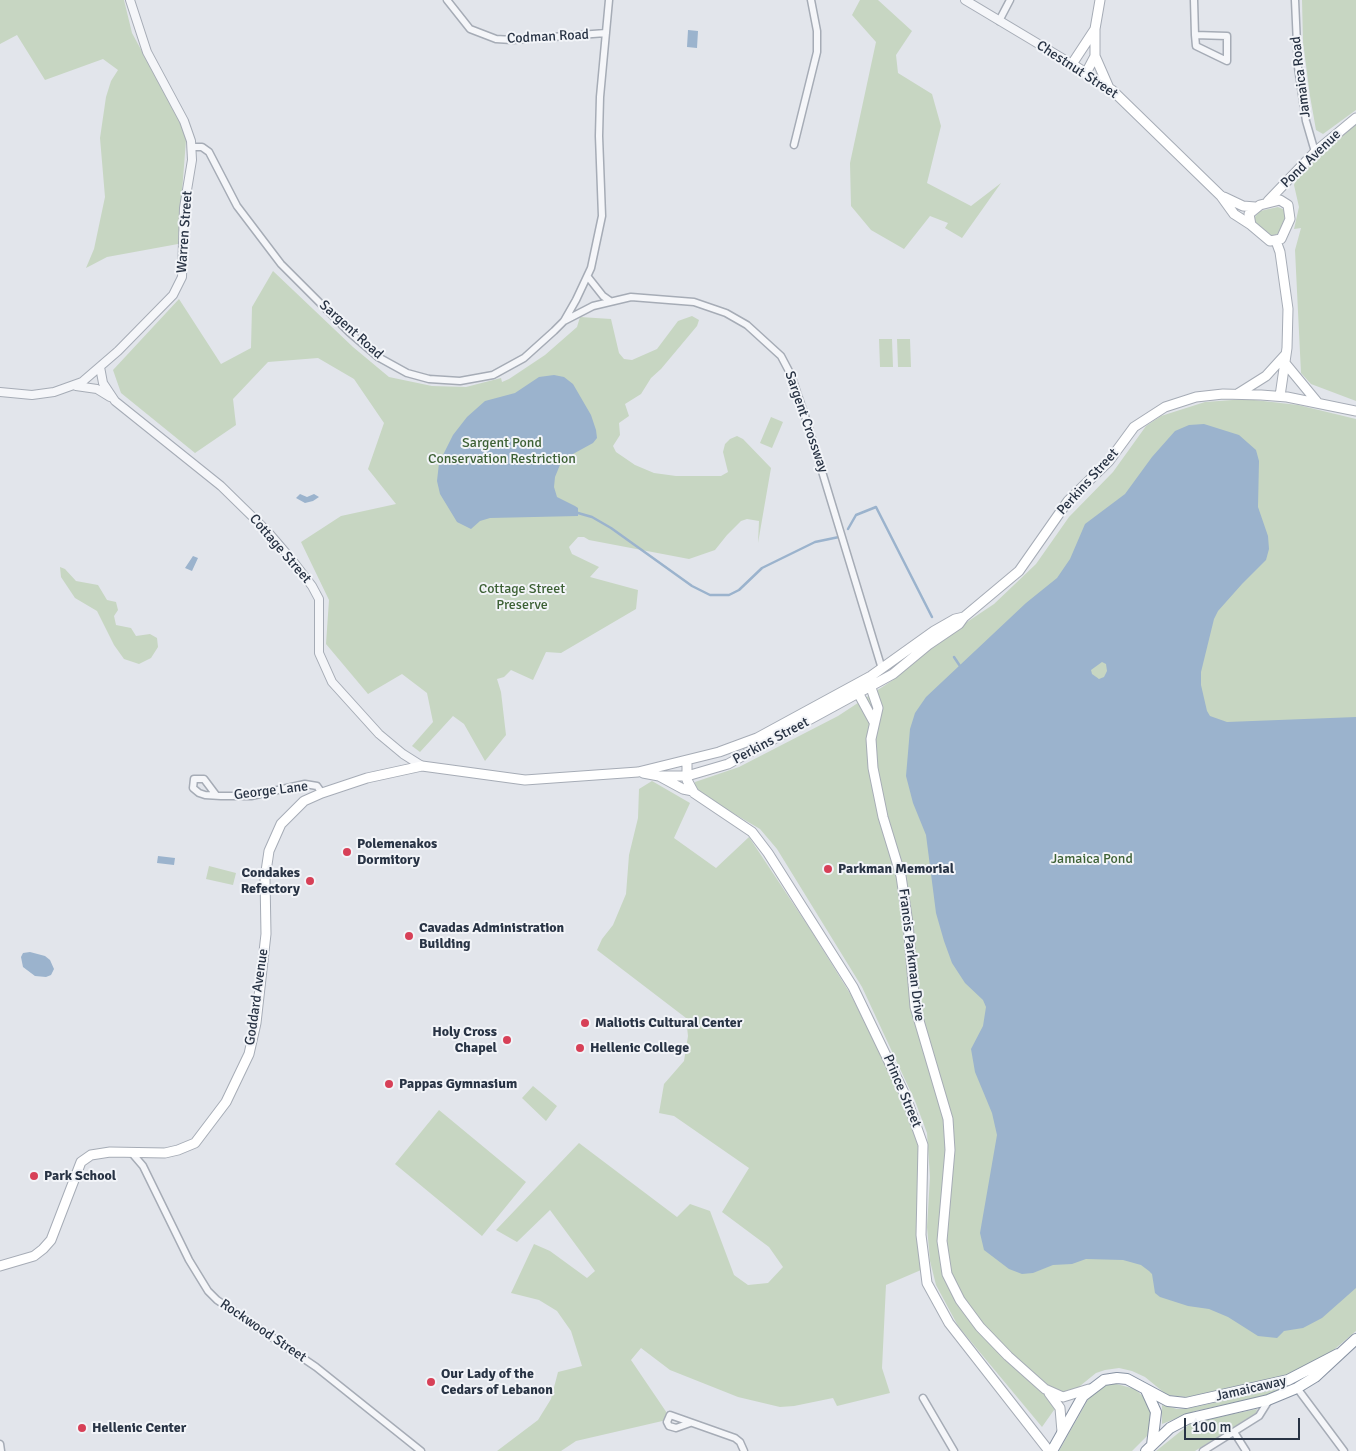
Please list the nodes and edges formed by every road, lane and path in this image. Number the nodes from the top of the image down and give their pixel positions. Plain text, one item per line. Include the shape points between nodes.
1 (130, 0) edge
2 (447, 0) edge
3 (609, 0) edge
4 (811, 0) edge
5 (965, 0) edge
6 (1010, 0) edge
7 (1100, 0) edge
8 (1194, 0) edge
9 (1294, 0) edge
10 (999, 21) junction
11 (1095, 29) junction
12 (606, 34) junction
13 (1195, 35) junction
14 (1095, 56) junction
15 (1072, 64) junction
16 (1086, 73) junction
17 (1109, 88) junction
18 (1356, 118) edge
19 (794, 146) dead end
20 (192, 147) junction
21 (1315, 152) junction
22 (1290, 179) junction
23 (1222, 196) junction
24 (1268, 201) junction
25 (1288, 205) junction
26 (1255, 207) junction
27 (1251, 225) junction
28 (1276, 242) junction
29 (588, 277) junction
30 (610, 301) junction
31 (564, 321) junction
32 (1286, 358) junction
33 (100, 368) junction
34 (76, 386) junction
35 (0, 392) edge
36 (1237, 394) junction
37 (1280, 396) junction
38 (115, 401) junction
39 (1318, 404) junction
40 (1356, 412) edge
41 (964, 616) junction
42 (882, 669) junction
43 (869, 682) junction
44 (856, 689) junction
45 (874, 722) junction
46 (687, 761) junction
47 (422, 766) junction
48 (638, 772) junction
49 (580, 776) joint
50 (659, 776) junction
51 (687, 776) junction
52 (693, 791) junction
53 (322, 793) junction
54 (216, 795) dead end
55 (131, 1152) junction
56 (0, 1266) edge
57 (1356, 1339) edge
58 (1338, 1354) junction
59 (1297, 1388) junction
60 (1046, 1389) junction
61 (1089, 1389) junction
62 (1146, 1389) junction
63 (923, 1398) dead end
64 (1269, 1400) junction
65 (690, 1423) dead end
66 (1062, 1432) junction
67 (1234, 1432) junction
68 (0, 1444) edge
69 (1149, 1448) edge
70 (1205, 1450) edge
71 (2, 1451) edge
72 (421, 1451) edge
73 (744, 1451) edge
74 (954, 1451) edge
75 (1050, 1451) edge
76 (1246, 1451) edge
77 (1344, 1451) edge

1 - 20 street, Warren Street via 147,52 184,121
2 - 12 street, Codman Road via 470,29 496,39
3 - 12 street, Sargent Road
4 - 19 street via 817,52
5 - 10 street, Chestnut Street
6 - 10 street
7 - 11 main road
8 - 13 street
9 - 21 street, Jamaica Road via 1298,67 1306,121
10 - 15 street, Chestnut Street
11 - 14 main road
11 - 15 main road
12 - 29 street, Sargent Road via 599,136 602,216 600,236
13 - 13 street via 1196,46 1227,61 1227,36
14 - 16 main road
14 - 17 main road
15 - 16 main road, Chestnut Street
16 - 17 main road, Chestnut Street
17 - 23 main road, Chestnut Street
18 - 21 main road, Pond Avenue
20 - 31 street, Sargent Road via 202,147 209,152 237,206 288,270 358,341 400,370 445,381 490,376 524,358
20 - 33 street, Warren Street via 184,208 181,280 173,295
21 - 22 main road, Pond Avenue
22 - 24 main road, Pond Avenue
22 - 25 main road
23 - 26 main road, Chestnut Street via 1243,206
23 - 27 main road, Chestnut Street via 1234,214
24 - 25 main road via 1280,200
24 - 26 main road
25 - 28 main road via 1290,219 1284,235
26 - 27 main road via 1249,214
27 - 28 main road via 1266,239
28 - 32 main road via 1288,309
29 - 30 street
29 - 31 street, Sargent Road
30 - 31 street, Sargent Crossway
30 - 42 street, Sargent Crossway via 651,297 694,302 726,313 747,325 781,356 807,422
32 - 36 main road via 1261,380
32 - 37 main road
32 - 39 main road
33 - 34 street, Warren Street
33 - 38 street, Cottage Street via 103,383
34 - 35 street, Warren Street via 32,395
34 - 38 street, Cottage Street via 97,389
36 - 37 main road, Perkins Street
36 - 41 main road, Perkins Street via 1180,401 1134,427 1109,461 1068,501 1019,571
37 - 39 main road, Perkins Street
38 - 47 street, Cottage Street via 221,486 292,560 319,599 319,653 332,682 379,734
39 - 40 main road, Perkins Street
41 - 42 main road, Perkins Street via 934,631
41 - 43 main road, Perkins Street via 959,624 895,672
42 - 43 main road, Perkins Street
43 - 44 main road, Perkins Street
43 - 45 main road, Francis Parkman Drive via 878,708
44 - 45 main road
44 - 46 main road, Perkins Street via 747,743
44 - 51 main road, Perkins Street via 740,758
45 - 60 main road, Francis Parkman Drive via 871,742 873,768 883,817 901,876 915,1007 948,1119 950,1150 942,1241 947,1274 980,1328
46 - 48 main road, Perkins Street
46 - 51 main road, Prince Street
47 - 49 main road, Cottage Street via 525,780
47 - 53 main road, Goddard Avenue via 367,778
48 - 49 main road, Perkins Street
48 - 50 main road, Perkins Street
50 - 51 main road, Perkins Street
50 - 52 main road
51 - 52 main road, Prince Street
52 - 75 main road, Prince Street via 700,799 752,832 853,987 906,1097 924,1145 921,1235 927,1283 949,1323
53 - 54 street, George Lane via 317,786 300,784 251,796
53 - 55 main road, Goddard Avenue via 304,801 285,818 269,851 264,878 266,934 256,1023 249,1054 226,1102 195,1143 165,1153
55 - 56 main road, Goddard Avenue via 91,1155 81,1162 51,1240 34,1256
55 - 72 street, Rockwood Street via 143,1166 189,1260 208,1291 316,1367
57 - 58 highway
58 - 59 highway, Jamaicaway via 1318,1374
58 - 62 highway, Jamaicaway via 1288,1380 1191,1402 1168,1401
59 - 64 highway, Jamaicaway
59 - 77 street
60 - 61 main road, Francis Parkman Drive via 1063,1397
60 - 66 main road, Francis Parkman Drive via 1060,1408
61 - 62 highway, Jamaicaway via 1100,1381 1117,1378
61 - 66 highway
62 - 69 highway via 1156,1412
63 - 74 street
64 - 67 street via 1259,1416
64 - 69 highway, Jamaicaway via 1191,1417 1175,1425
65 - 73 street via 735,1438
66 - 75 highway
67 - 70 street
67 - 76 street
68 - 71 street

